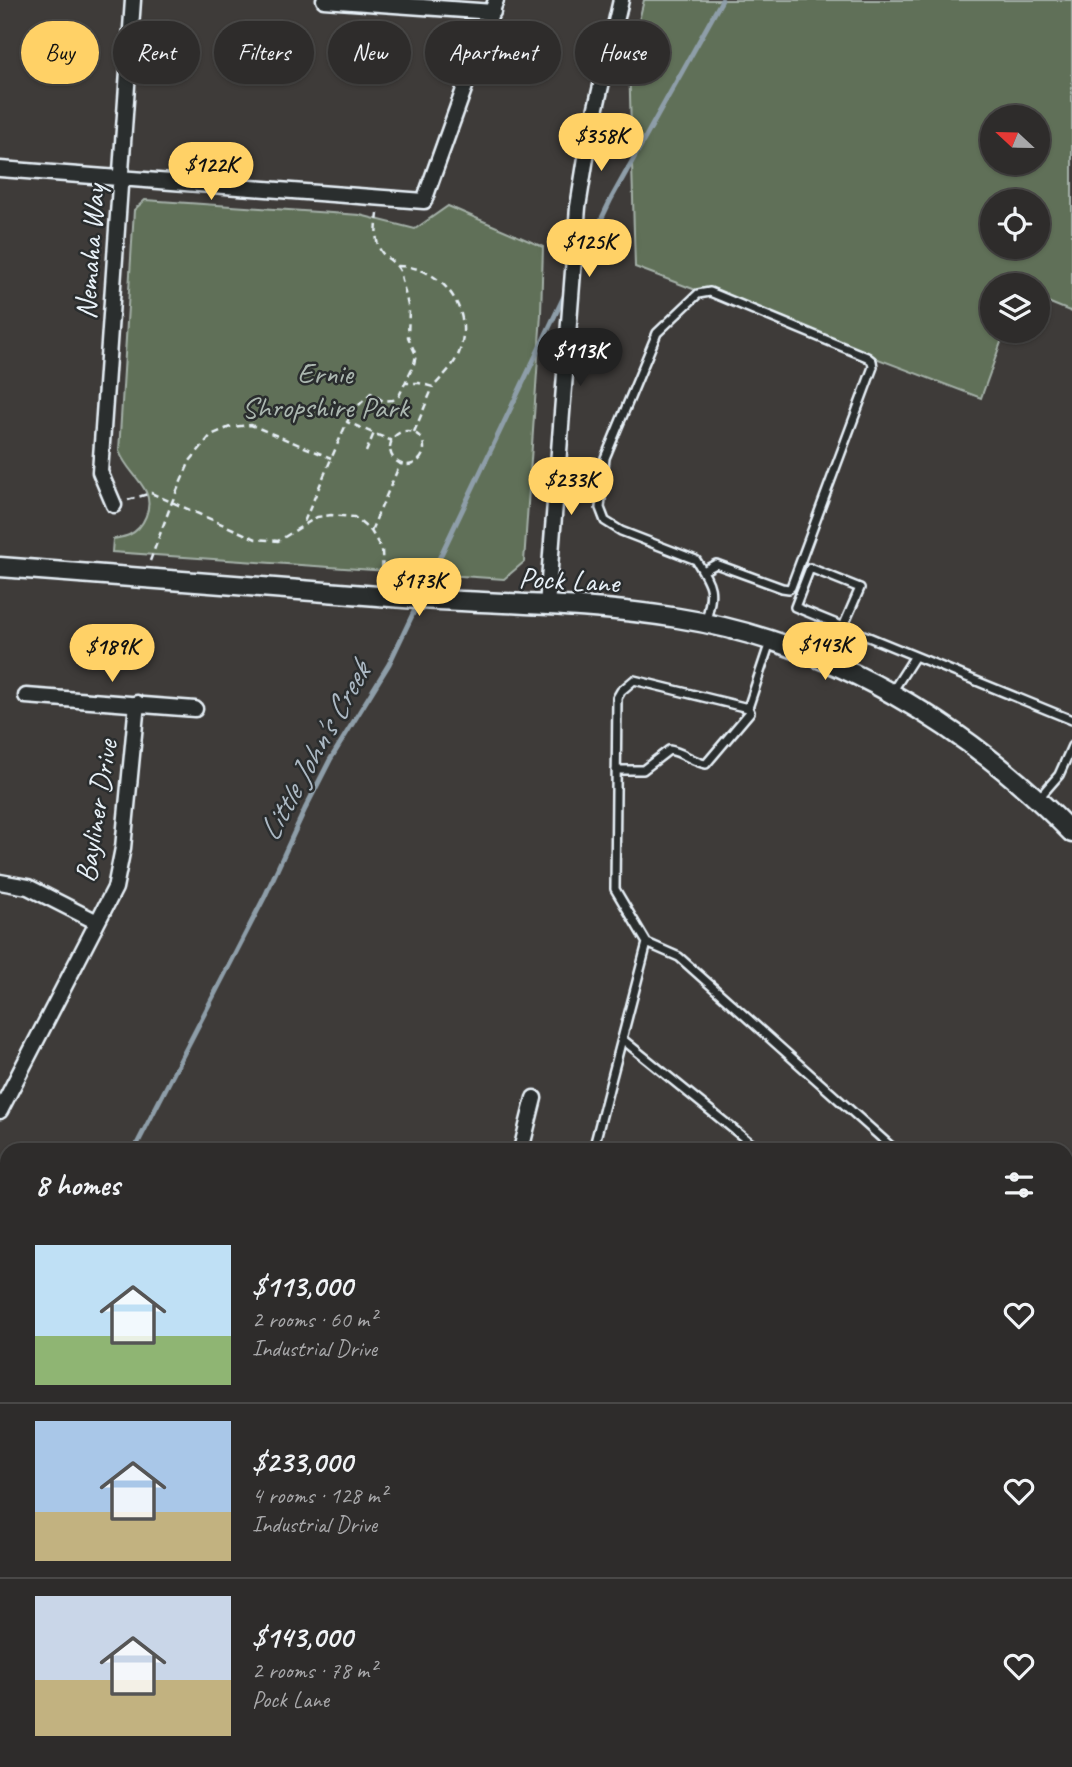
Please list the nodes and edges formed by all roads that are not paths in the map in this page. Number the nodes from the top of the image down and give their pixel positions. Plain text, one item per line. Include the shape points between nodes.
1 (133, 0) edge
2 (324, 0) edge
3 (621, 0) edge
4 (495, 6) edge
5 (0, 169) edge
6 (121, 177) junction
7 (114, 505) road end
8 (0, 567) edge
9 (703, 571) junction
10 (547, 606) junction
11 (706, 623) junction
12 (843, 627) junction
13 (771, 640) junction
14 (915, 656) junction
15 (892, 693) junction
16 (26, 696) dead end
17 (137, 703) junction
18 (748, 708) junction
19 (195, 709) dead end
20 (1072, 720) edge
21 (1072, 746) edge
22 (616, 770) junction
23 (1037, 799) junction
24 (1072, 833) edge
25 (0, 882) edge
26 (97, 922) junction
27 (647, 943) junction
28 (622, 1039) junction
29 (534, 1098) dead end
30 (0, 1111) edge
31 (523, 1143) edge
32 (595, 1143) edge
33 (750, 1143) edge
34 (887, 1143) edge

1 - 6 street, Nemaha Way
2 - 4 street
3 - 10 street via 578,207
4 - 6 street via 424,201
5 - 6 street
6 - 7 street, Nemaha Way via 100,472
8 - 10 street, Pock Lane
9 - 9 lane via 696,560 621,531 605,521 600,508 605,458 657,333 698,294 710,292 867,356 873,368 791,587 782,588 716,564
9 - 11 lane via 712,593
10 - 11 street, Pock Lane via 627,611
11 - 13 street, Pock Lane
12 - 12 lane via 795,607 810,568 860,588
12 - 14 lane
13 - 15 street, Pock Lane
13 - 18 lane
14 - 15 lane
14 - 20 lane
15 - 23 street, Pock Lane via 938,720
16 - 17 street
17 - 19 street
17 - 26 street, Bayliner Drive via 120,869
18 - 22 lane via 748,717 706,764 669,750 643,770
18 - 22 lane via 634,681 617,698
21 - 23 lane via 1059,775
22 - 27 lane via 615,888
23 - 24 street, Pock Lane
25 - 26 street via 28,887
26 - 30 street, Bayliner Drive
27 - 28 lane
27 - 34 lane via 679,957
28 - 32 lane
28 - 33 lane
29 - 31 street

